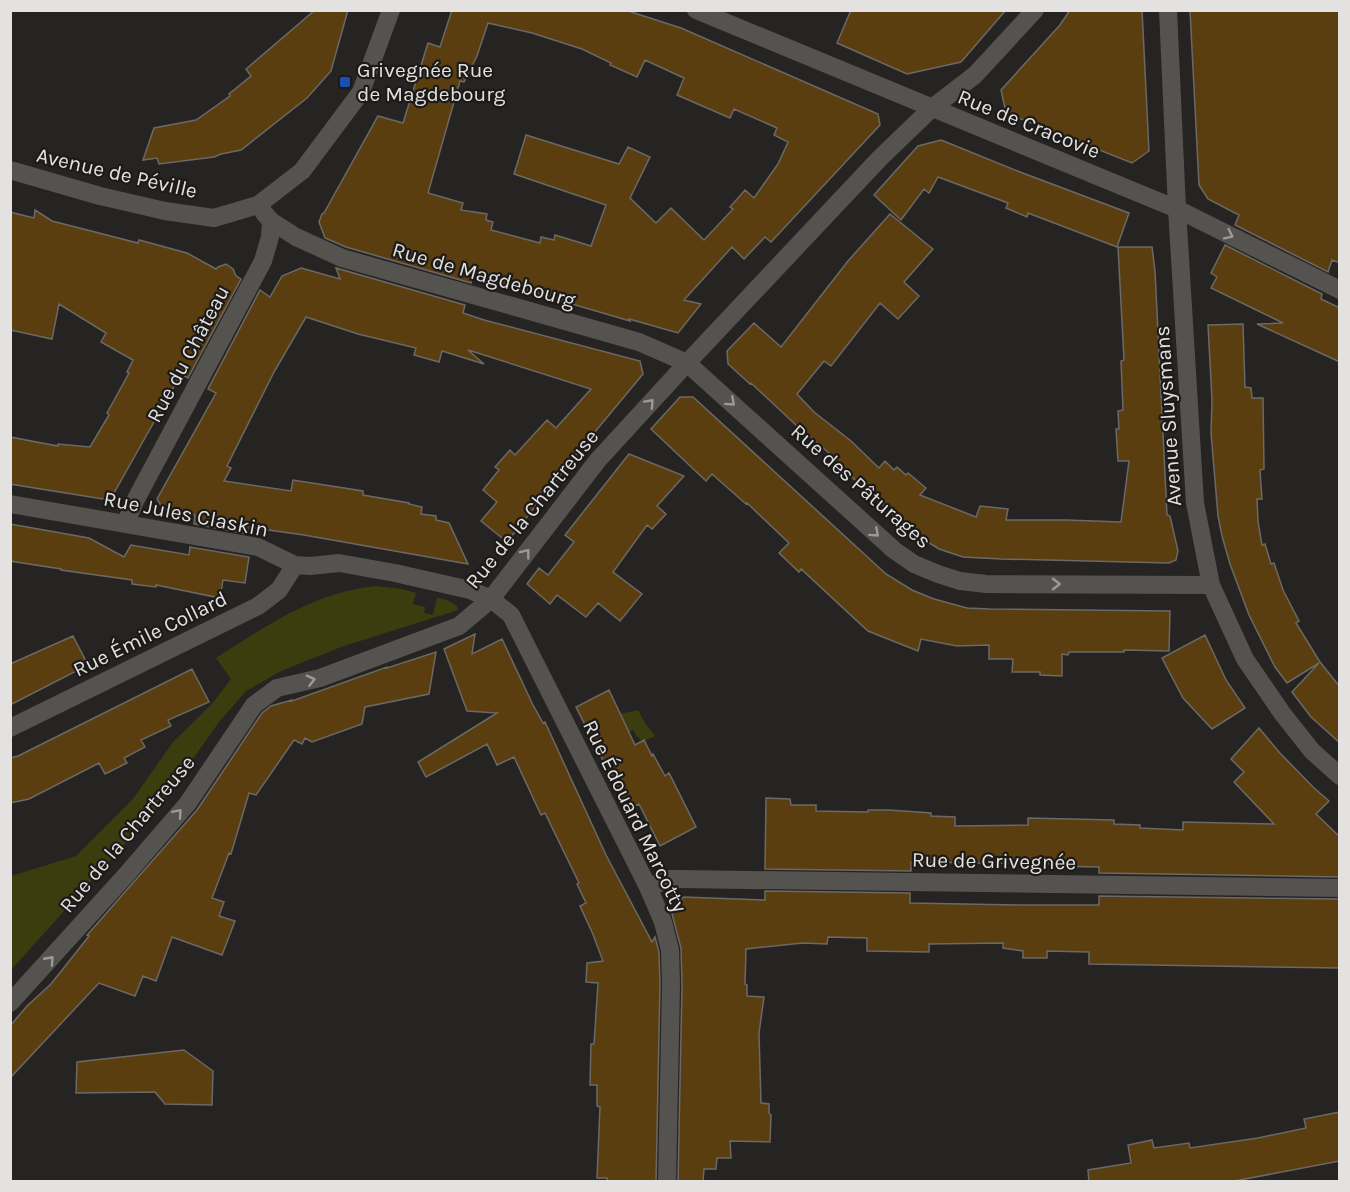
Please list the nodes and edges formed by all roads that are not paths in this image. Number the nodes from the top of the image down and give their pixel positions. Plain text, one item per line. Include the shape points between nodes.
1 (391, 10) edge
2 (696, 10) edge
3 (1035, 10) edge
4 (1168, 10) edge
5 (933, 108) junction
6 (10, 170) edge
7 (258, 205) junction
8 (1177, 209) junction
9 (271, 221) junction
10 (1340, 290) edge
11 (687, 363) junction
12 (10, 504) edge
13 (125, 524) junction
14 (295, 564) junction
15 (1211, 585) junction
16 (490, 599) junction
17 (10, 728) edge
18 (1340, 776) edge
19 (648, 887) junction
20 (1340, 888) edge
21 (10, 1003) edge
22 (667, 1182) edge

1 - 7 street, Avenue de Péville via 361,92 302,171
2 - 5 street, Rue de Cracovie
3 - 5 street, Rue de la Chartreuse via 975,75
4 - 8 street, Avenue Sluysmans
5 - 8 street, Rue de Cracovie
5 - 11 street, Rue de la Chartreuse via 880,158
6 - 7 street, Avenue de Péville via 100,196 214,218
7 - 9 street
8 -> 10 street, Rue de Cracovie
8 - 15 street, Avenue Sluysmans via 1195,503
9 - 11 street, Rue de Magdebourg via 342,258 639,342
9 - 13 street, Rue du Château via 263,261
11 -> 15 street, Rue des Pâturages via 914,564 960,581 986,584
16 -> 11 street, Rue de la Chartreuse via 598,460
12 - 13 street, Rue Jules Claskin
13 - 14 street, Rue Jules Claskin via 258,547
14 - 16 street, Rue Jules Claskin via 339,563 470,590
14 - 17 street, Rue Émile Collard via 279,590 258,606
15 - 18 street, Avenue Sluysmans via 1245,659 1312,751
16 - 19 street, Rue Édouard Marcotty via 511,615
21 -> 16 street, Rue de la Chartreuse via 188,803 254,705 278,688 321,678 459,626
19 - 20 street, Rue de Grivegnée via 680,879
19 - 22 street, Rue Édouard Marcotty via 670,950

